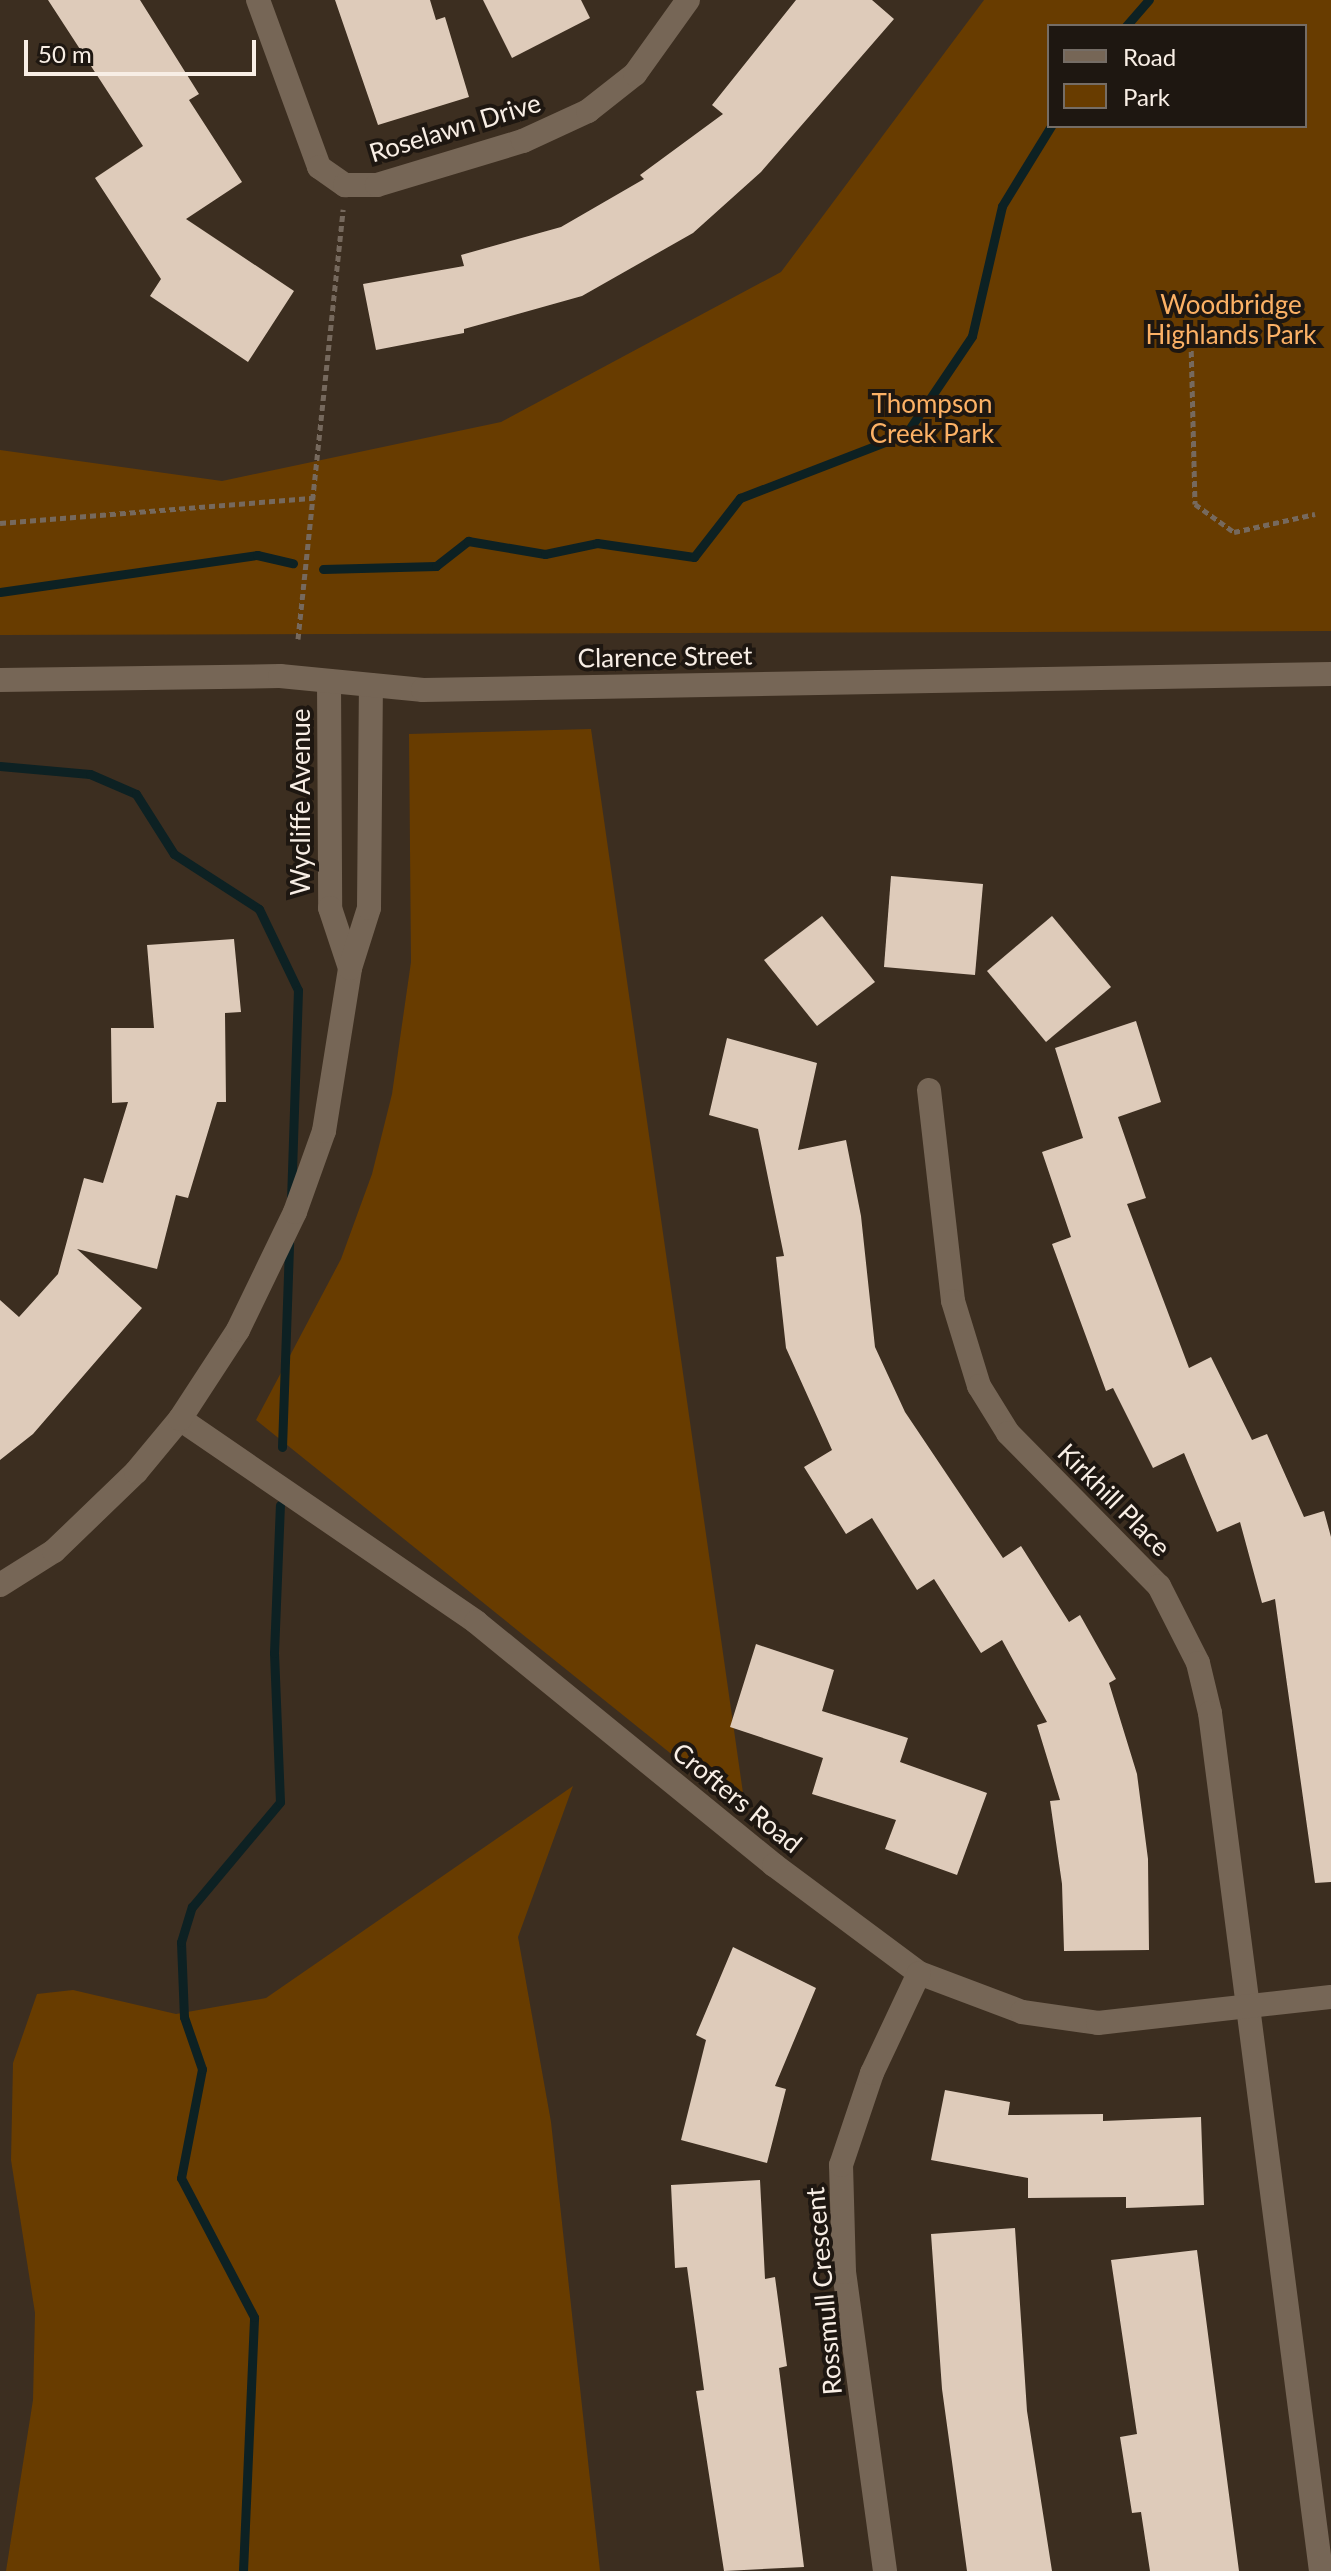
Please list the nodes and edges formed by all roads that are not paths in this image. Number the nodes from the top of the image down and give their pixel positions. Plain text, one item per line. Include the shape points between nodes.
1 (258, 0) edge
2 (688, 0) edge
3 (1331, 674) edge
4 (0, 680) edge
5 (329, 681) junction
6 (371, 685) junction
7 (350, 968) junction
8 (929, 1090) dead end
9 (180, 1419) junction
10 (0, 1585) edge
11 (919, 1973) junction
12 (1331, 1997) edge
13 (1245, 2007) junction
14 (885, 2571) edge
15 (1321, 2571) edge

1 - 2 street, Roselawn Drive via 319,167 345,185 377,185 523,141 588,111 635,74
3 - 6 street, Clarence Street via 423,690
4 - 5 street, Clarence Street via 280,676
5 - 6 street, Clarence Street
5 - 7 street, Wycliffe Avenue via 330,908
6 - 7 street, Wycliffe Avenue via 369,908
7 - 9 street, Wycliffe Avenue via 336,1081 308,1180 257,1296
8 - 13 street, Kirkhill Place via 953,1301 979,1386 1008,1433 1159,1586 1198,1663 1210,1713
9 - 10 street, Wycliffe Avenue via 136,1472 54,1551
9 - 11 street, Crofters Road via 476,1622 774,1865
11 - 13 street, Crofters Road via 1022,2012 1098,2023
11 - 14 street, Rossmull Crescent via 872,2073 841,2165 844,2272
12 - 13 street, Crofters Road
13 - 15 street

